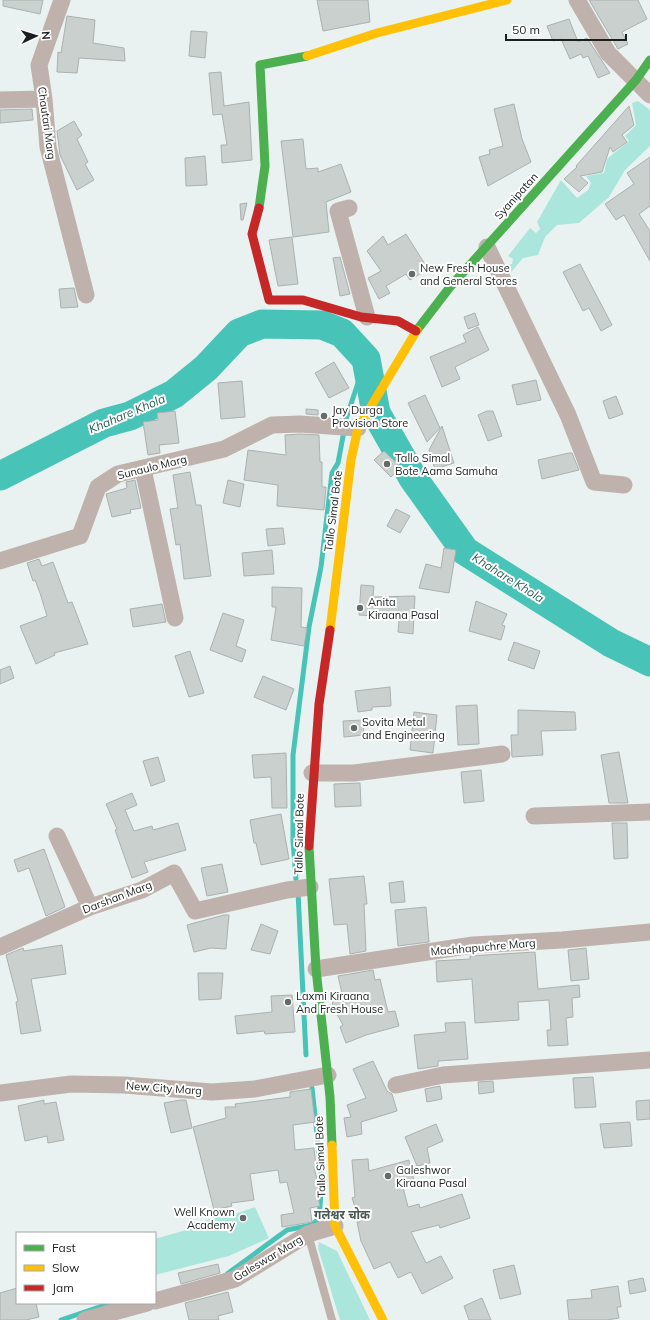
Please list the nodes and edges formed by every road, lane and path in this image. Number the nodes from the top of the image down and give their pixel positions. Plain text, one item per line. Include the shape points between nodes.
1 (62, 0) edge
2 (507, 0) edge
3 (577, 0) edge
4 (650, 60) edge
5 (636, 80) junction
6 (650, 95) edge
7 (44, 99) junction
8 (0, 100) edge
9 (349, 208) dead end
10 (487, 247) junction
11 (86, 295) dead end
12 (367, 317) junction
13 (416, 331) junction
14 (403, 351) joint
15 (362, 421) junction
16 (143, 469) junction
17 (624, 485) dead end
18 (0, 561) edge
19 (175, 618) dead end
20 (502, 754) dead end
21 (312, 774) junction
22 (650, 812) edge
23 (534, 816) dead end
24 (57, 836) dead end
25 (310, 887) junction
26 (90, 907) junction
27 (650, 932) edge
28 (0, 946) edge
29 (316, 969) junction
30 (650, 1060) edge
31 (328, 1075) junction
32 (396, 1085) dead end
33 (0, 1093) edge
34 (335, 1226) junction
35 (308, 1234) junction
36 (156, 1301) edge
37 (144, 1304) edge
38 (105, 1317) edge
39 (85, 1320) edge
40 (332, 1320) edge
41 (383, 1320) edge

1 - 7 street, Chautari Marg via 39,65
2 - 12 main road via 377,33 299,58 260,65 265,166 260,204 252,234 269,300 303,300
3 - 5 street via 608,52
4 - 5 main road, Syanipatan
5 - 6 street
5 - 10 main road, Syanipatan
7 - 8 street
7 - 11 street, Chautari Marg via 48,147
9 - 12 street via 338,211
10 - 13 main road, Syanipatan via 450,287
10 - 17 street via 568,414 594,482
12 - 13 main road via 398,320
13 - 14 main road, Syanipatan
14 - 15 main road, Tallo Simal Bote
15 - 16 street, Sunaulo Marg via 272,425 224,449
15 - 21 main road, Tallo Simal Bote via 351,460
16 - 18 street, Sunaulo Marg via 118,474 98,487 80,536
16 - 19 street
20 - 21 street via 354,773
21 - 25 main road, Tallo Simal Bote via 308,837
22 - 23 street
24 - 26 street
25 - 26 street, Darshan Marg via 195,911 174,873 142,890
25 - 29 main road, Tallo Simal Bote
26 - 28 street, Darshan Marg
27 - 29 street, Machhapuchre Marg via 474,945
29 - 31 main road, Tallo Simal Bote
30 - 32 street via 443,1075
31 - 33 street, New City Marg via 255,1089 212,1092 71,1084
31 - 34 main road, Tallo Simal Bote
34 - 35 street, Galeswar Marg
34 - 41 main road, Tallo Simal Bote
35 - 36 street, Galeswar Marg via 235,1279
35 - 40 lane
37 - 38 street
38 - 39 street

